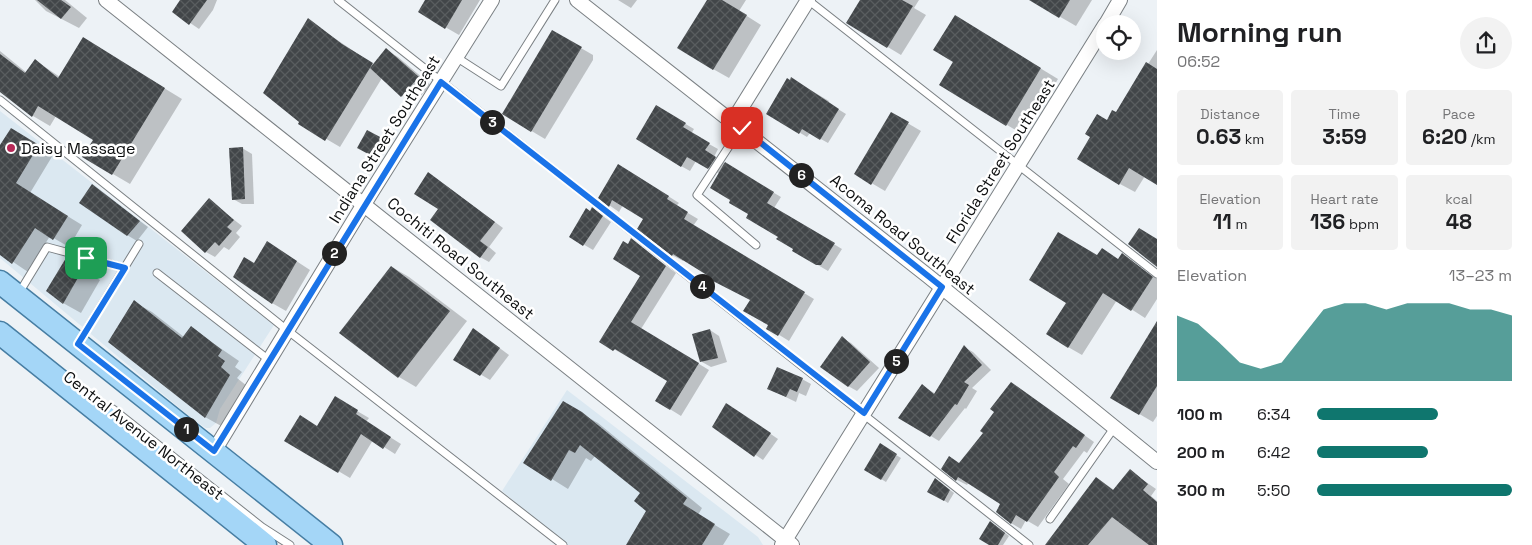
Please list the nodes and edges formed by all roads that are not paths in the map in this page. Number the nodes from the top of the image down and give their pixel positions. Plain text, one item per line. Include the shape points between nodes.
1 (106, 0) edge
2 (338, 0) edge
3 (492, 0) edge
4 (556, 0) edge
5 (577, 0) edge
6 (808, 0) edge
7 (1120, 0) edge
8 (1111, 15) edge
9 (1096, 39) edge
10 (456, 57) junction
11 (441, 82) junction
12 (0, 100) edge
13 (738, 124) junction
14 (1019, 164) junction
15 (364, 204) junction
16 (140, 244) dead end
17 (756, 245) dead end
18 (125, 268) junction
19 (158, 273) dead end
20 (1157, 274) edge
21 (942, 287) junction
22 (9, 288) edge
23 (287, 330) junction
24 (0, 332) edge
25 (78, 344) junction
26 (268, 360) junction
27 (107, 405) dead end
28 (864, 413) junction
29 (1114, 428) junction
30 (214, 451) junction
31 (1156, 458) edge
32 (1050, 519) dead end
33 (787, 543) edge
34 (265, 545) edge
35 (290, 545) edge
36 (331, 545) edge
37 (563, 545) edge
38 (1030, 545) edge

1 - 15 street, Cochiti Road Southeast
2 - 11 lane
3 - 10 street, Indiana Street Southeast
4 - 10 lane via 501,86
5 - 13 street, Acoma Road Southeast
6 - 13 street
6 - 14 lane
7 - 8 street, Florida Street Southeast
9 - 14 street, Florida Street Southeast
10 - 11 street, Indiana Street Southeast
11 - 15 street, Indiana Street Southeast
11 - 28 lane
12 - 23 lane
13 - 17 lane via 697,195
13 - 21 street, Acoma Road Southeast
14 - 20 lane
14 - 21 street, Florida Street Southeast
15 - 23 street, Indiana Street Southeast
15 - 33 street, Cochiti Road Southeast
16 - 18 lane
18 - 22 lane via 47,247
18 - 25 lane
19 - 26 lane
21 - 28 street, Florida Street Southeast
21 - 29 street, Acoma Road Southeast
22 - 25 main road
23 - 26 street, Indiana Street Southeast
23 - 37 lane
24 - 34 main road, Central Avenue Northeast
25 - 30 main road
26 - 30 street, Indiana Street Southeast
27 - 35 lane, Central Avenue Northeast via 262,527
28 - 33 street, Florida Street Southeast
28 - 38 lane
29 - 31 street, Acoma Road Southeast
29 - 32 lane
30 - 36 main road

